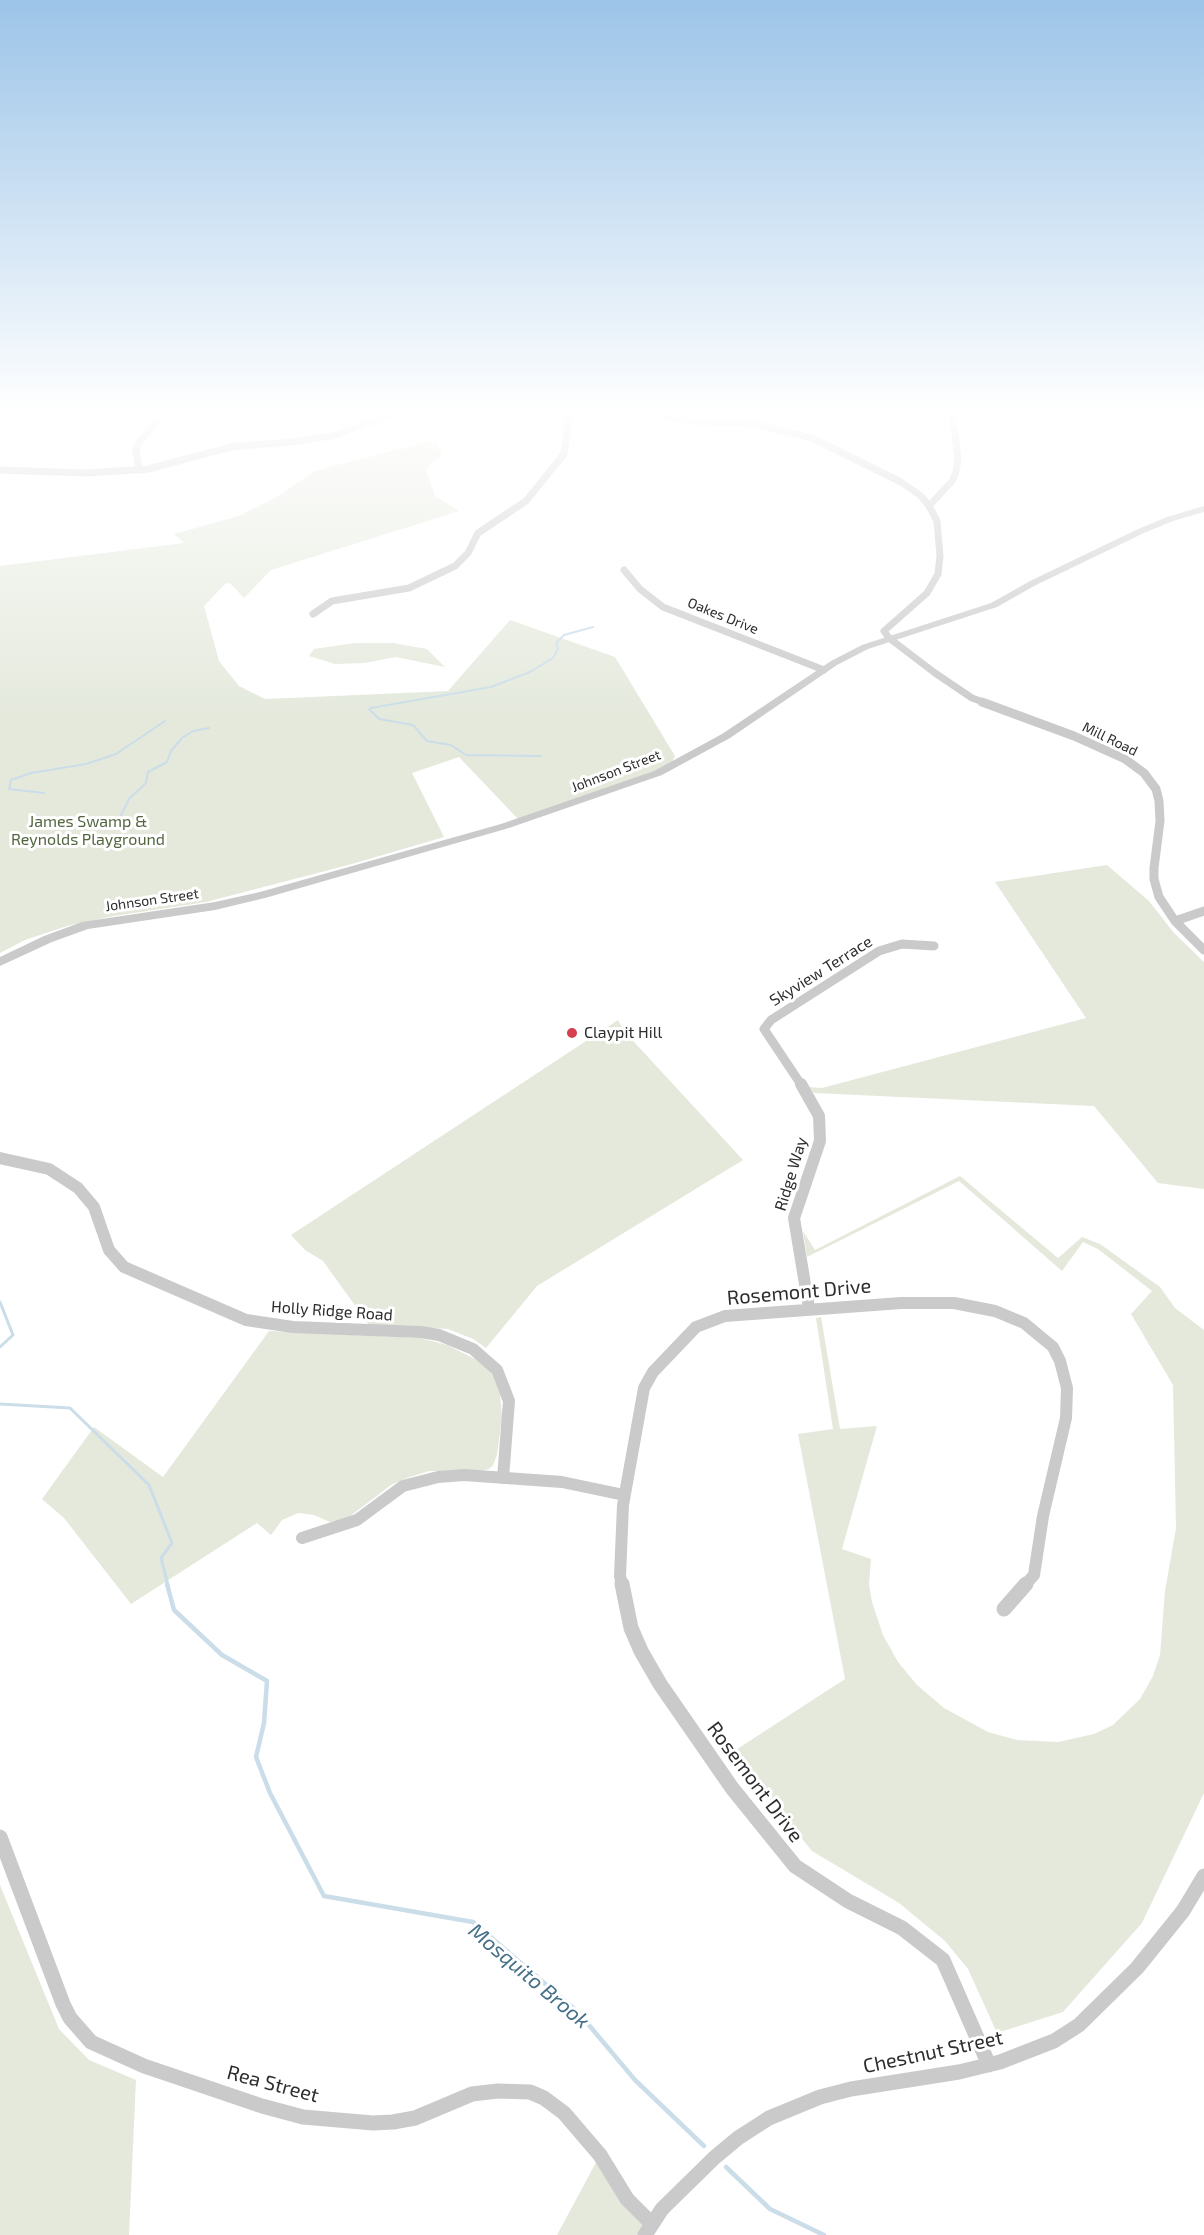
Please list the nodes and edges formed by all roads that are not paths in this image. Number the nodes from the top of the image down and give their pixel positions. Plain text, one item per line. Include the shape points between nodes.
1 (508, 513) edge
2 (933, 513) edge
3 (1189, 513) edge
4 (624, 570) dead end
5 (313, 614) dead end
6 (896, 622) junction
7 (911, 632) junction
8 (889, 638) junction
9 (824, 670) junction
10 (1204, 911) edge
11 (1175, 921) junction
12 (934, 946) dead end
13 (1204, 950) edge
14 (0, 962) edge
15 (764, 1029) joint
16 (0, 1158) edge
17 (809, 1308) junction
18 (503, 1478) junction
19 (624, 1495) junction
20 (302, 1538) dead end
21 (1004, 1609) dead end
22 (0, 1837) edge
23 (1204, 1876) edge
24 (989, 2065) junction
25 (648, 2229) edge

1 - 5 street via 478,533 468,553 455,566 409,588 332,601
2 - 6 street via 940,556 938,574 927,593
3 - 7 street, Johnson Street via 1141,531 994,605
4 - 9 street, Oakes Drive via 640,590 663,607
6 - 7 street
6 - 8 street via 884,631
7 - 8 street, Johnson Street
8 - 9 street, Johnson Street
8 - 11 street, Mill Road via 972,698 1074,736 1125,759 1144,773 1156,789 1159,801 1154,879
9 - 14 street, Johnson Street via 696,753 658,773 579,802 261,895 215,906 86,925
10 - 11 street
11 - 13 street, Mill Road
12 - 15 street, Skyview Terrace via 902,944 879,951 771,1020
15 - 17 street, Ridge Way via 810,1095 819,1116 820,1141 794,1218
16 - 18 street, Holly Ridge Road via 49,1169 78,1188 94,1207 109,1250 124,1267 246,1320 293,1327 421,1332 473,1349 497,1370 509,1401
17 - 19 street, Rosemont Drive via 725,1316 686,1335 644,1388
17 - 21 street, Rosemont Drive via 932,1302 977,1306 1024,1323 1053,1347 1067,1388 1066,1418 1034,1575
18 - 19 street via 562,1482
18 - 20 street via 464,1475 422,1480 403,1486 357,1520
19 - 24 street, Rosemont Drive via 620,1576 631,1628 648,1666 732,1788 795,1866 848,1901 902,1928 943,1960
22 - 25 street, Rea Street via 63,2004 91,2042 144,2066 303,2117 393,2122 415,2118 472,2094 530,2092 564,2113 600,2155
23 - 24 street, Chestnut Street via 1183,1911 1137,1968 1079,2025 1054,2041
24 - 25 street, Chestnut Street via 851,2089 769,2118 738,2138 686,2185

